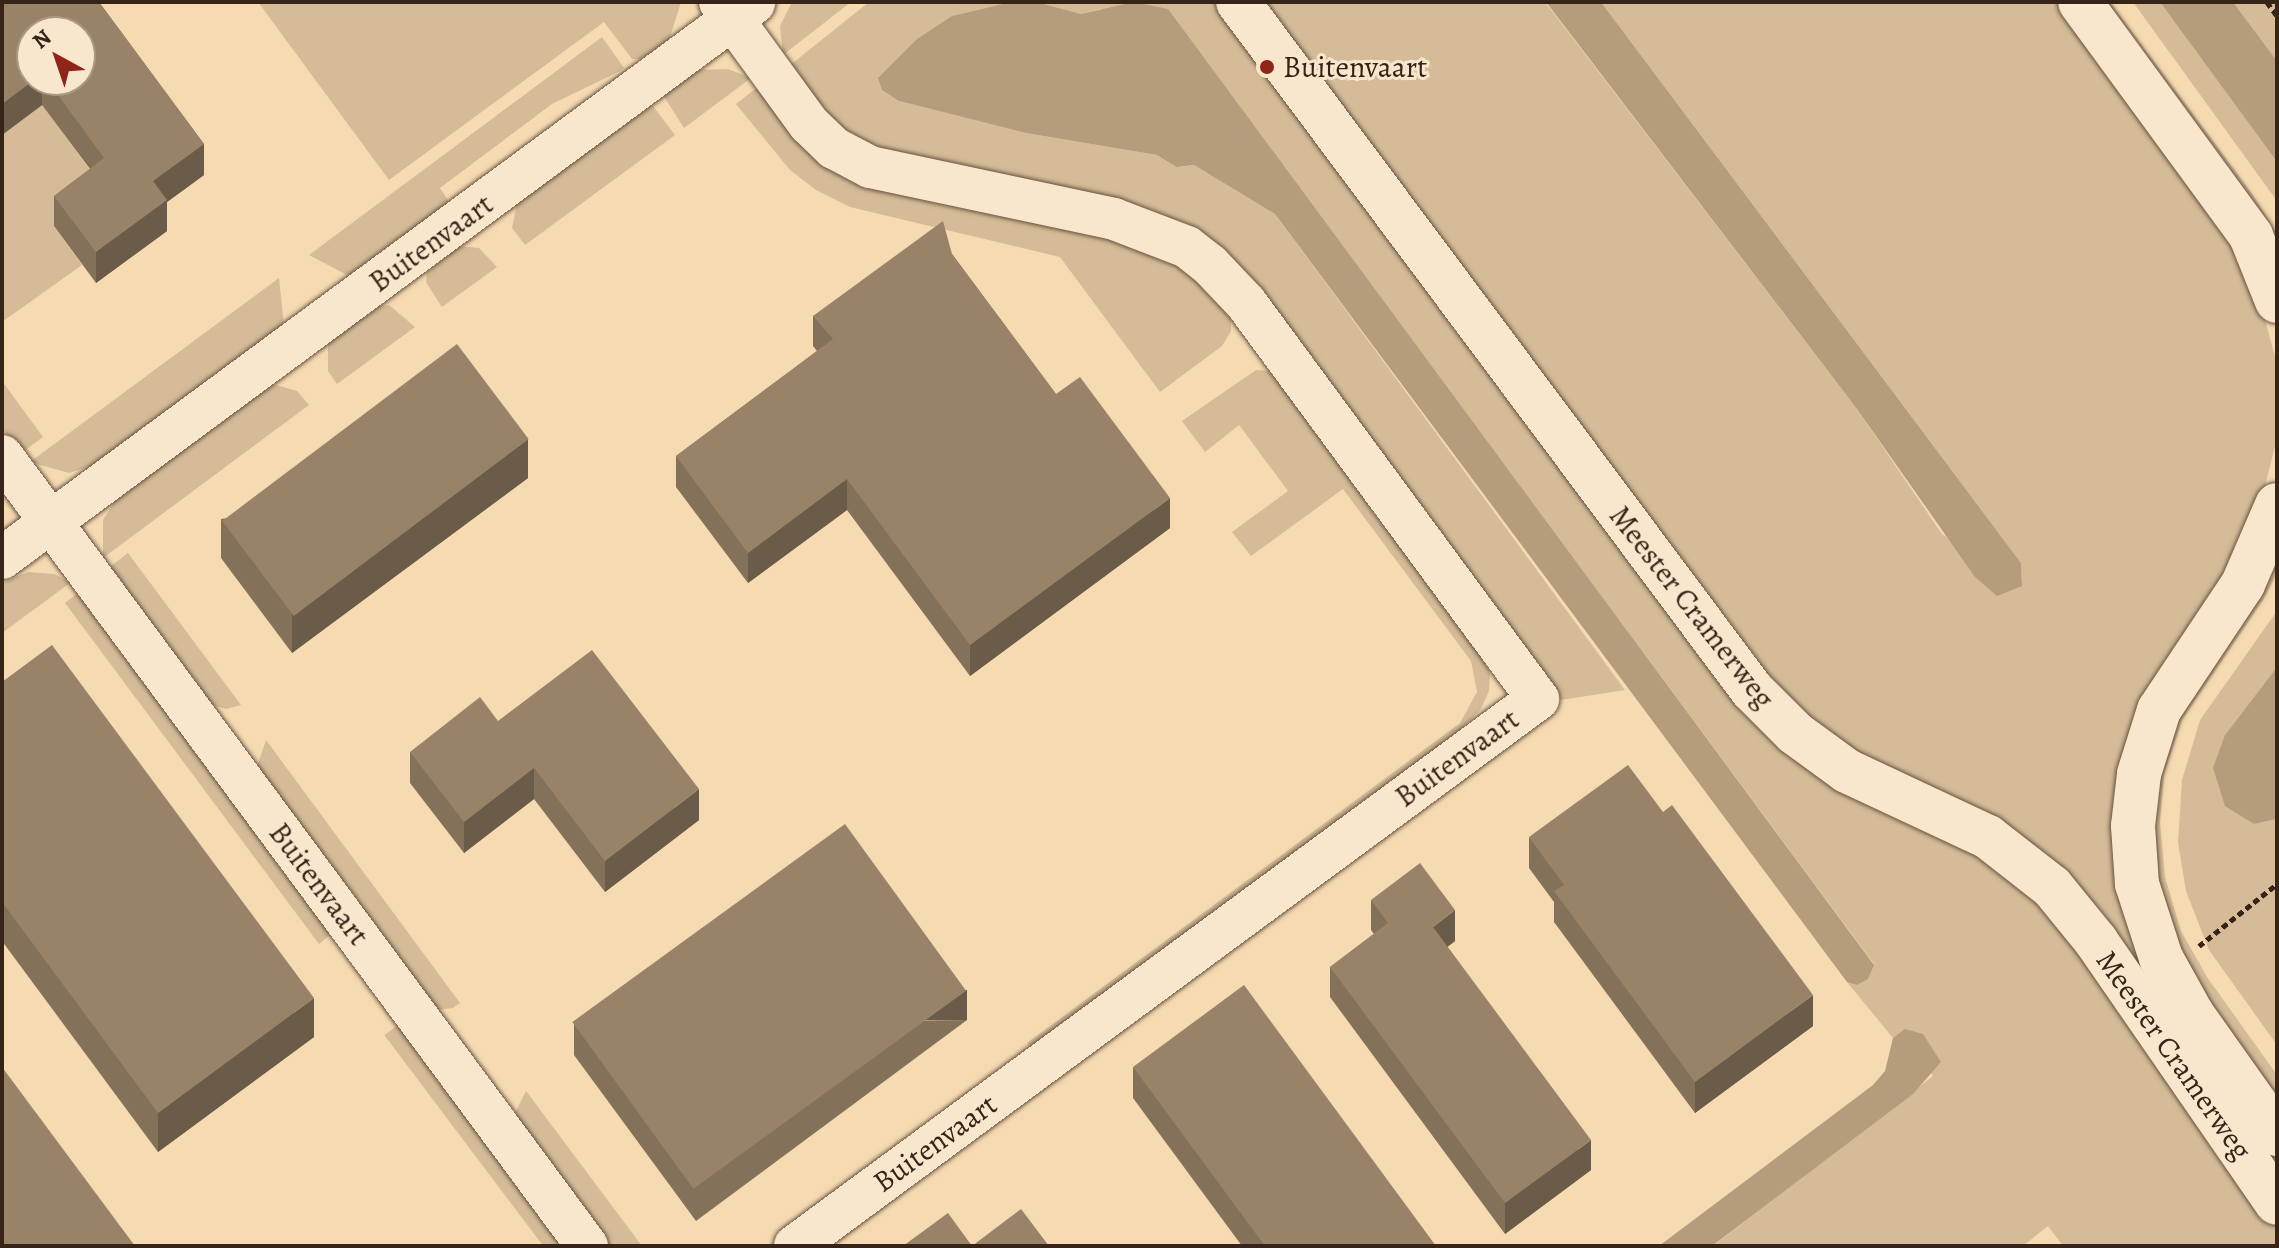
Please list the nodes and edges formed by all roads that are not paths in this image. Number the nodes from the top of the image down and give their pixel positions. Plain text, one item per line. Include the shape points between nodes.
1 (1238, 2) edge
2 (2080, 2) edge
3 (736, 8) edge
4 (2277, 301) edge
5 (2, 456) edge
6 (2277, 505) edge
7 (51, 522) junction
8 (2, 558) edge
9 (2277, 1134) edge
10 (2277, 1203) edge
11 (587, 1246) edge
12 (795, 1246) edge

1 - 10 main road, Meester Cramerweg via 1752,690 1795,733 1847,771 1988,837 2052,887 2096,941
2 - 4 main road via 2242,224
3 - 7 street, Buitenvaart
3 - 12 street, Buitenvaart via 809,124 834,148 870,167 1114,219 1187,247 1210,265 1246,303 1538,699
5 - 7 street, Buitenvaart
6 - 9 main road, Meester Cramerweg via 2243,584 2159,710 2139,774 2133,840 2148,922 2174,985
7 - 8 street, Buitenvaart
7 - 11 street, Buitenvaart

